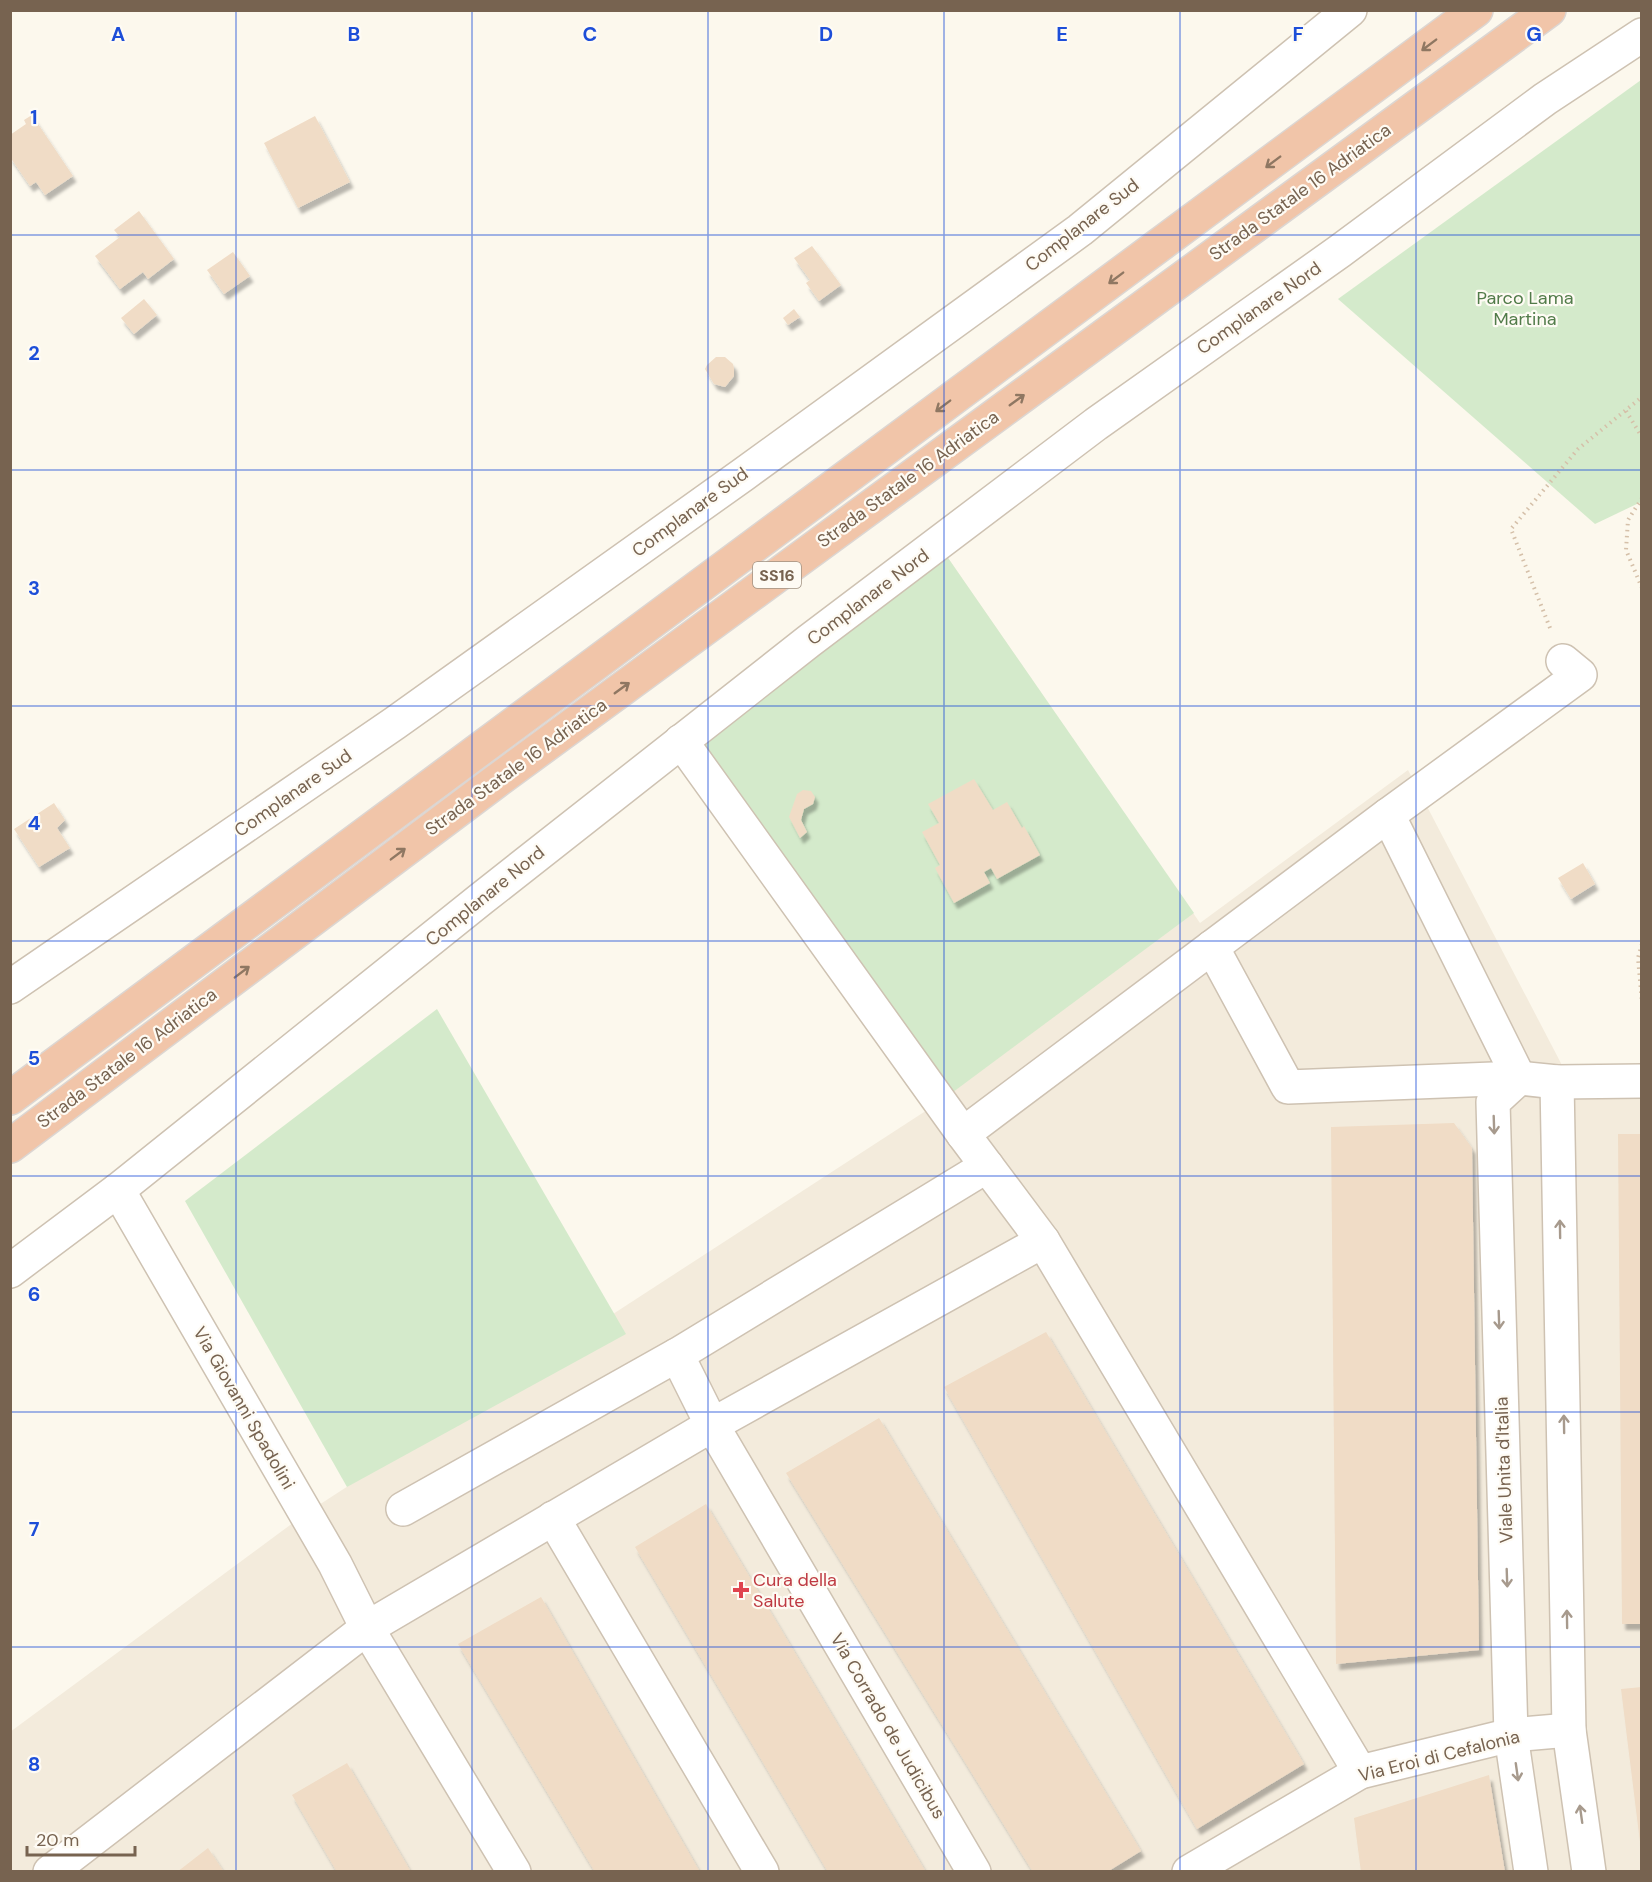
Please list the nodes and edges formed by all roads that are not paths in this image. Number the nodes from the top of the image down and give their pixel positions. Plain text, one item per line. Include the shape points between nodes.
1 (1350, 10) edge
2 (1476, 10) edge
3 (1549, 10) edge
4 (1641, 35) edge
5 (1563, 661) road end
6 (681, 741) junction
7 (1388, 814) junction
8 (1212, 947) junction
9 (10, 987) edge
10 (1519, 1078) junction
11 (1641, 1081) edge
12 (1557, 1082) junction
13 (10, 1098) edge
14 (963, 1134) junction
15 (10, 1146) edge
16 (987, 1166) junction
17 (118, 1190) junction
18 (1043, 1241) junction
19 (10, 1271) edge
20 (676, 1355) junction
21 (711, 1425) junction
22 (403, 1509) dead end
23 (553, 1518) junction
24 (367, 1628) junction
25 (1569, 1730) junction
26 (1511, 1735) junction
27 (1360, 1772) junction
28 (50, 1872) edge
29 (514, 1872) edge
30 (762, 1872) edge
31 (974, 1872) edge
32 (1189, 1872) edge
33 (1531, 1872) edge
34 (1589, 1872) edge

1 - 9 street, Complanare Sud via 1070,237 414,709
2 -> 13 highway, Strada Statale 16 Adriatica / SS16
15 -> 3 highway, Strada Statale 16 Adriatica / SS16 via 495,782
4 - 6 street, Complanare Nord via 1545,99 1096,424
5 - 7 street via 1580,675
6 - 14 street
6 - 17 street, Complanare Nord
7 - 8 street
7 - 10 street
8 - 10 street via 1288,1087
8 - 14 street
10 - 12 street
10 -> 26 street, Viale Unita d'Italia via 1493,1102
11 - 12 street
25 -> 12 street
14 - 16 street
16 - 18 street
16 - 20 street
17 - 19 street, Complanare Nord
17 - 24 street, Via Giovanni Spadolini via 335,1564
18 - 21 street
18 - 27 street
20 - 21 street, Via Corrado de Judicibus
20 - 22 street
21 - 23 street
21 - 31 street, Via Corrado de Judicibus
23 - 24 street
23 - 30 street
24 - 28 street
24 - 29 street, Via Giovanni Spadolini
25 - 26 street, Via Eroi di Cefalonia
34 -> 25 street
26 - 27 street, Via Eroi di Cefalonia
26 -> 33 street, Viale Unita d'Italia
27 - 32 street, Via Eroi di Cefalonia

